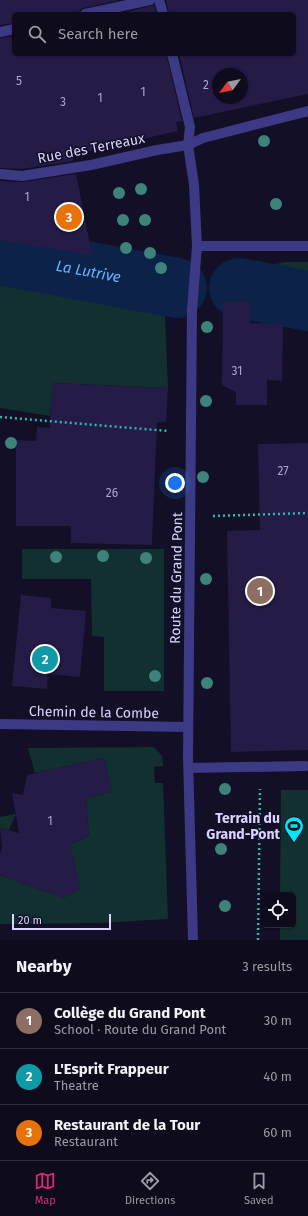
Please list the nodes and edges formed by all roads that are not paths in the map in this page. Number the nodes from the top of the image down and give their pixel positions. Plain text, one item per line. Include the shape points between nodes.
1 (150, 0) edge
2 (159, 0) edge
3 (94, 12) edge
4 (162, 12) edge
5 (12, 29) edge
6 (0, 32) edge
7 (172, 56) edge
8 (308, 111) edge
9 (188, 145) junction
10 (0, 174) edge
11 (197, 246) junction
12 (308, 246) edge
13 (0, 724) edge
14 (188, 727) junction
15 (306, 766) dead end
16 (189, 768) junction
17 (193, 940) edge

1 - 3 street
2 - 4 street
5 - 6 street
7 - 9 street, Route du Grand Pont via 190,127
8 - 9 street, Rue des Terreaux via 203,138
9 - 10 street, Rue des Terreaux via 22,176
9 - 11 street, Route du Grand Pont via 194,185
11 - 12 street
11 - 14 street, Route du Grand Pont via 192,310
13 - 14 street, Chemin de la Combe
14 - 16 street, Route du Grand Pont
15 - 16 street
16 - 17 street, Route du Grand Pont

